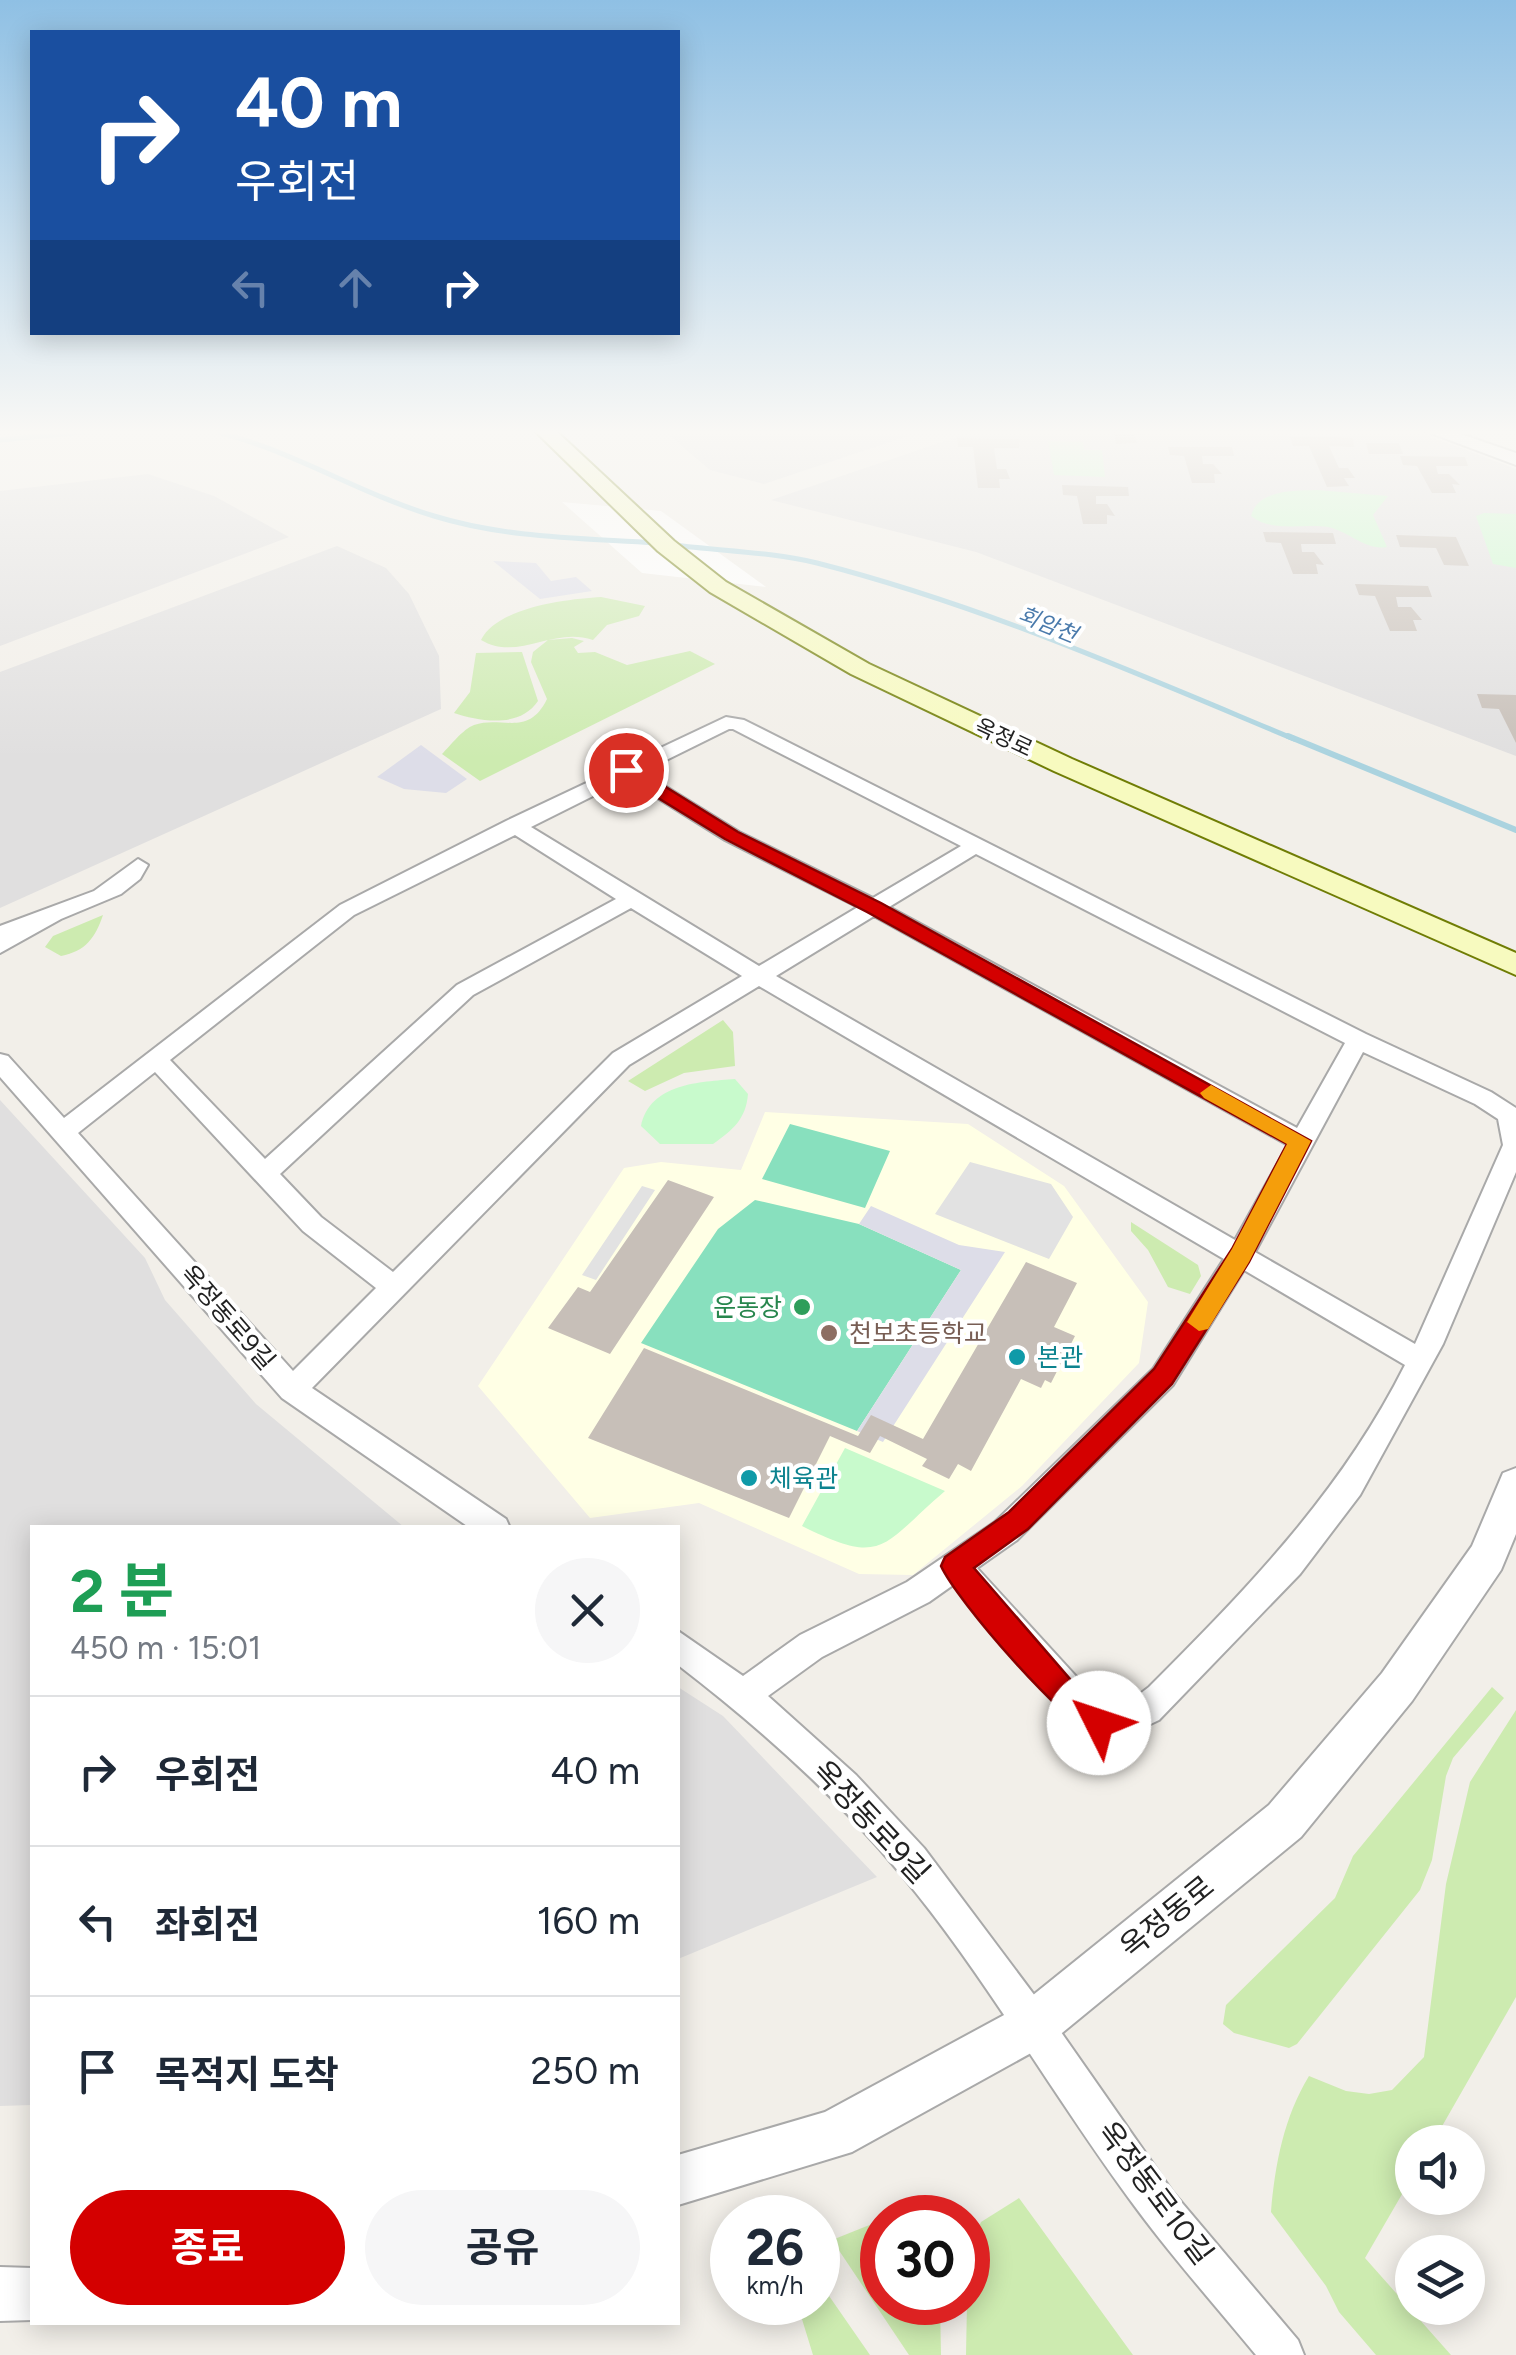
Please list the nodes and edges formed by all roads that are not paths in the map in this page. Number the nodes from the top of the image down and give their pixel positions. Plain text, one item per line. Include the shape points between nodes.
1 (662, 539) edge
2 (626, 770) junction
3 (513, 826) junction
4 (975, 846) junction
5 (138, 865) dead end
6 (632, 899) junction
7 (874, 908) junction
8 (53, 914) junction
9 (0, 934) edge
10 (0, 946) edge
11 (1516, 965) edge
12 (760, 976) junction
13 (1358, 1040) junction
14 (156, 1059) junction
15 (0, 1062) edge
16 (64, 1130) junction
17 (1300, 1141) junction
18 (263, 1174) junction
19 (1240, 1256) junction
20 (394, 1287) junction
21 (1420, 1360) junction
22 (292, 1390) junction
23 (1516, 1485) edge
24 (490, 1525) edge
25 (955, 1566) junction
26 (680, 1648) edge
27 (743, 1695) junction
28 (1034, 2026) junction
29 (680, 2179) edge
30 (0, 2294) edge
31 (30, 2294) edge
32 (1283, 2355) edge

1 - 11 main road, 옥정로 via 718,587 876,677
2 - 3 street
2 - 4 street via 716,726 737,724
2 - 7 street via 732,836
3 - 6 street
3 - 14 street via 347,910
4 - 7 street
4 - 13 street
5 - 8 street via 122,884
6 - 12 street
6 - 18 street via 465,990
7 - 12 street
7 - 17 street
8 - 9 street
8 - 10 street
12 - 19 street
12 - 20 street via 607,1070
13 - 17 street
13 - 21 street via 1509,1115 1515,1145
14 - 16 street
14 - 18 street
15 - 16 street, 옥정동로9길
16 - 22 street, 옥정동로9길
17 - 19 street
18 - 20 street via 312,1224
19 - 21 street
19 - 25 street via 1163,1377 1018,1520
20 - 22 street
21 - 25 street via 1320,1528 1149,1708 1124,1724 1099,1723 1078,1708
22 - 24 street, 옥정동로9길
23 - 28 street, 옥정동로 via 1487,1557 1409,1671 1285,1821
25 - 27 street via 892,1607 811,1646
26 - 27 street, 옥정동로9길
27 - 28 street, 옥정동로9길 via 912,1860
28 - 29 street, 옥정동로 via 834,2134
28 - 32 street, 옥정동로10길 via 1158,2205
30 - 31 street

